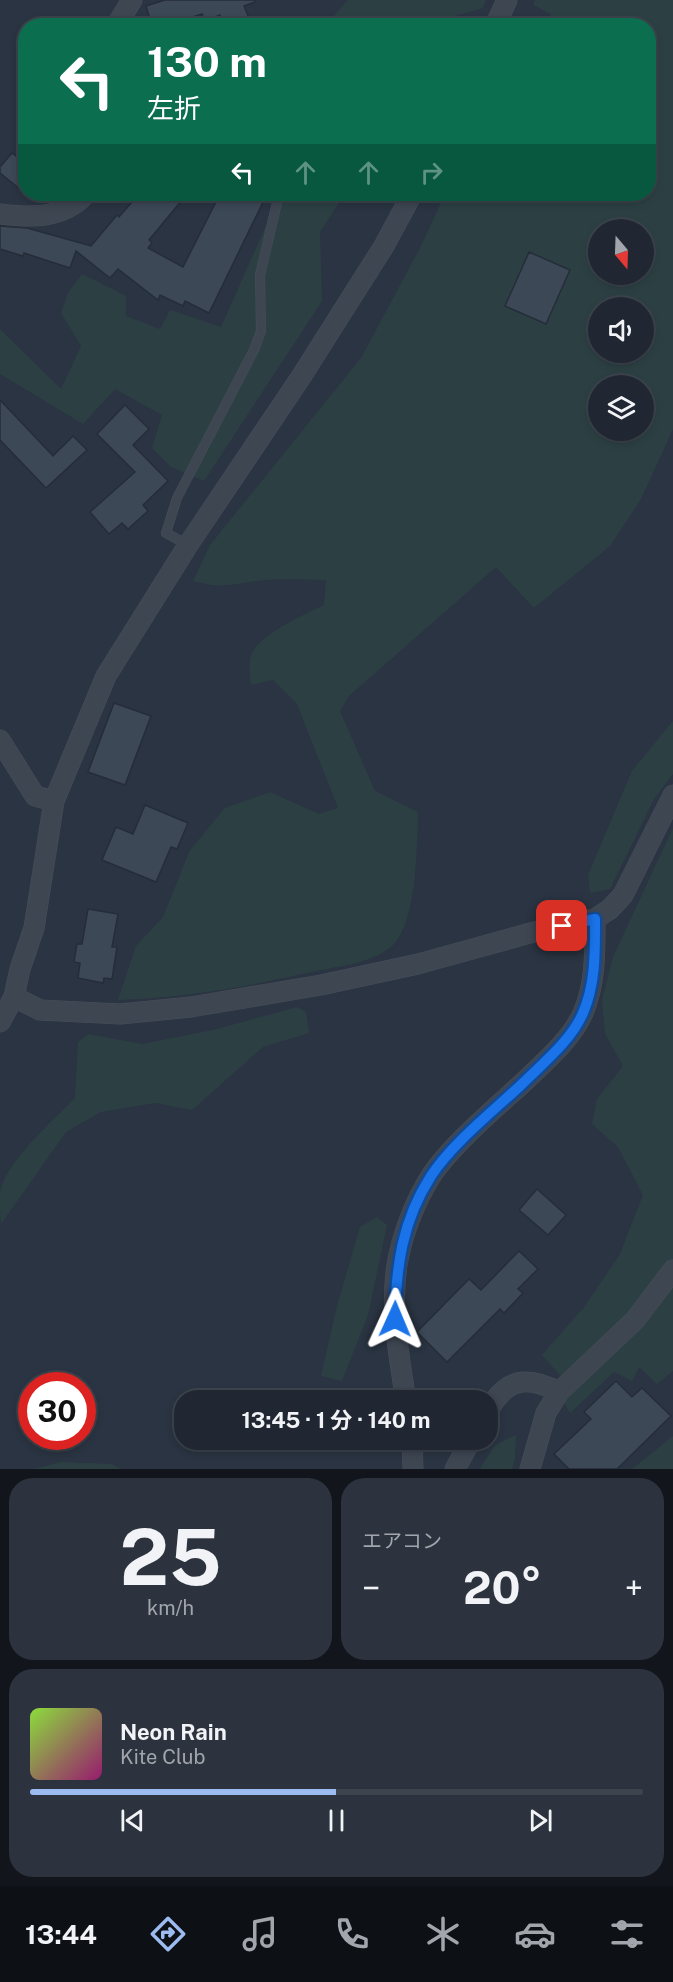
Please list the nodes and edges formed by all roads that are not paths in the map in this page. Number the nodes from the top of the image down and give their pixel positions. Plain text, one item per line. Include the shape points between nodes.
1 (132, 0) edge
2 (507, 0) edge
3 (121, 18) edge
4 (499, 18) edge
5 (78, 201) edge
6 (277, 201) edge
7 (408, 201) edge
8 (0, 214) edge
9 (188, 545) junction
10 (0, 740) edge
11 (673, 795) edge
12 (54, 801) junction
13 (595, 919) junction
14 (14, 997) junction
15 (0, 1022) edge
16 (673, 1270) edge
17 (405, 1390) edge
18 (559, 1392) junction
19 (498, 1397) edge
20 (412, 1450) edge
21 (465, 1450) edge
22 (413, 1469) edge
23 (455, 1469) edge
24 (530, 1469) edge

1 - 3 street
2 - 4 street
5 - 8 street via 54,213 29,218
6 - 9 lane via 260,275 261,331 177,498 166,533
7 - 9 street via 301,377
9 - 12 street via 106,676
10 - 12 street via 34,796
11 - 13 street via 623,895
12 - 14 street via 34,928
13 - 14 street via 321,985 191,1007 120,1014 40,1010
13 - 17 street via 592,986 583,1014 549,1058 432,1175 417,1203 397,1265 395,1291
14 - 15 street
16 - 18 street via 635,1320
18 - 19 street via 545,1384 517,1382 505,1387
18 - 24 street via 546,1413
20 - 22 street
21 - 23 street

